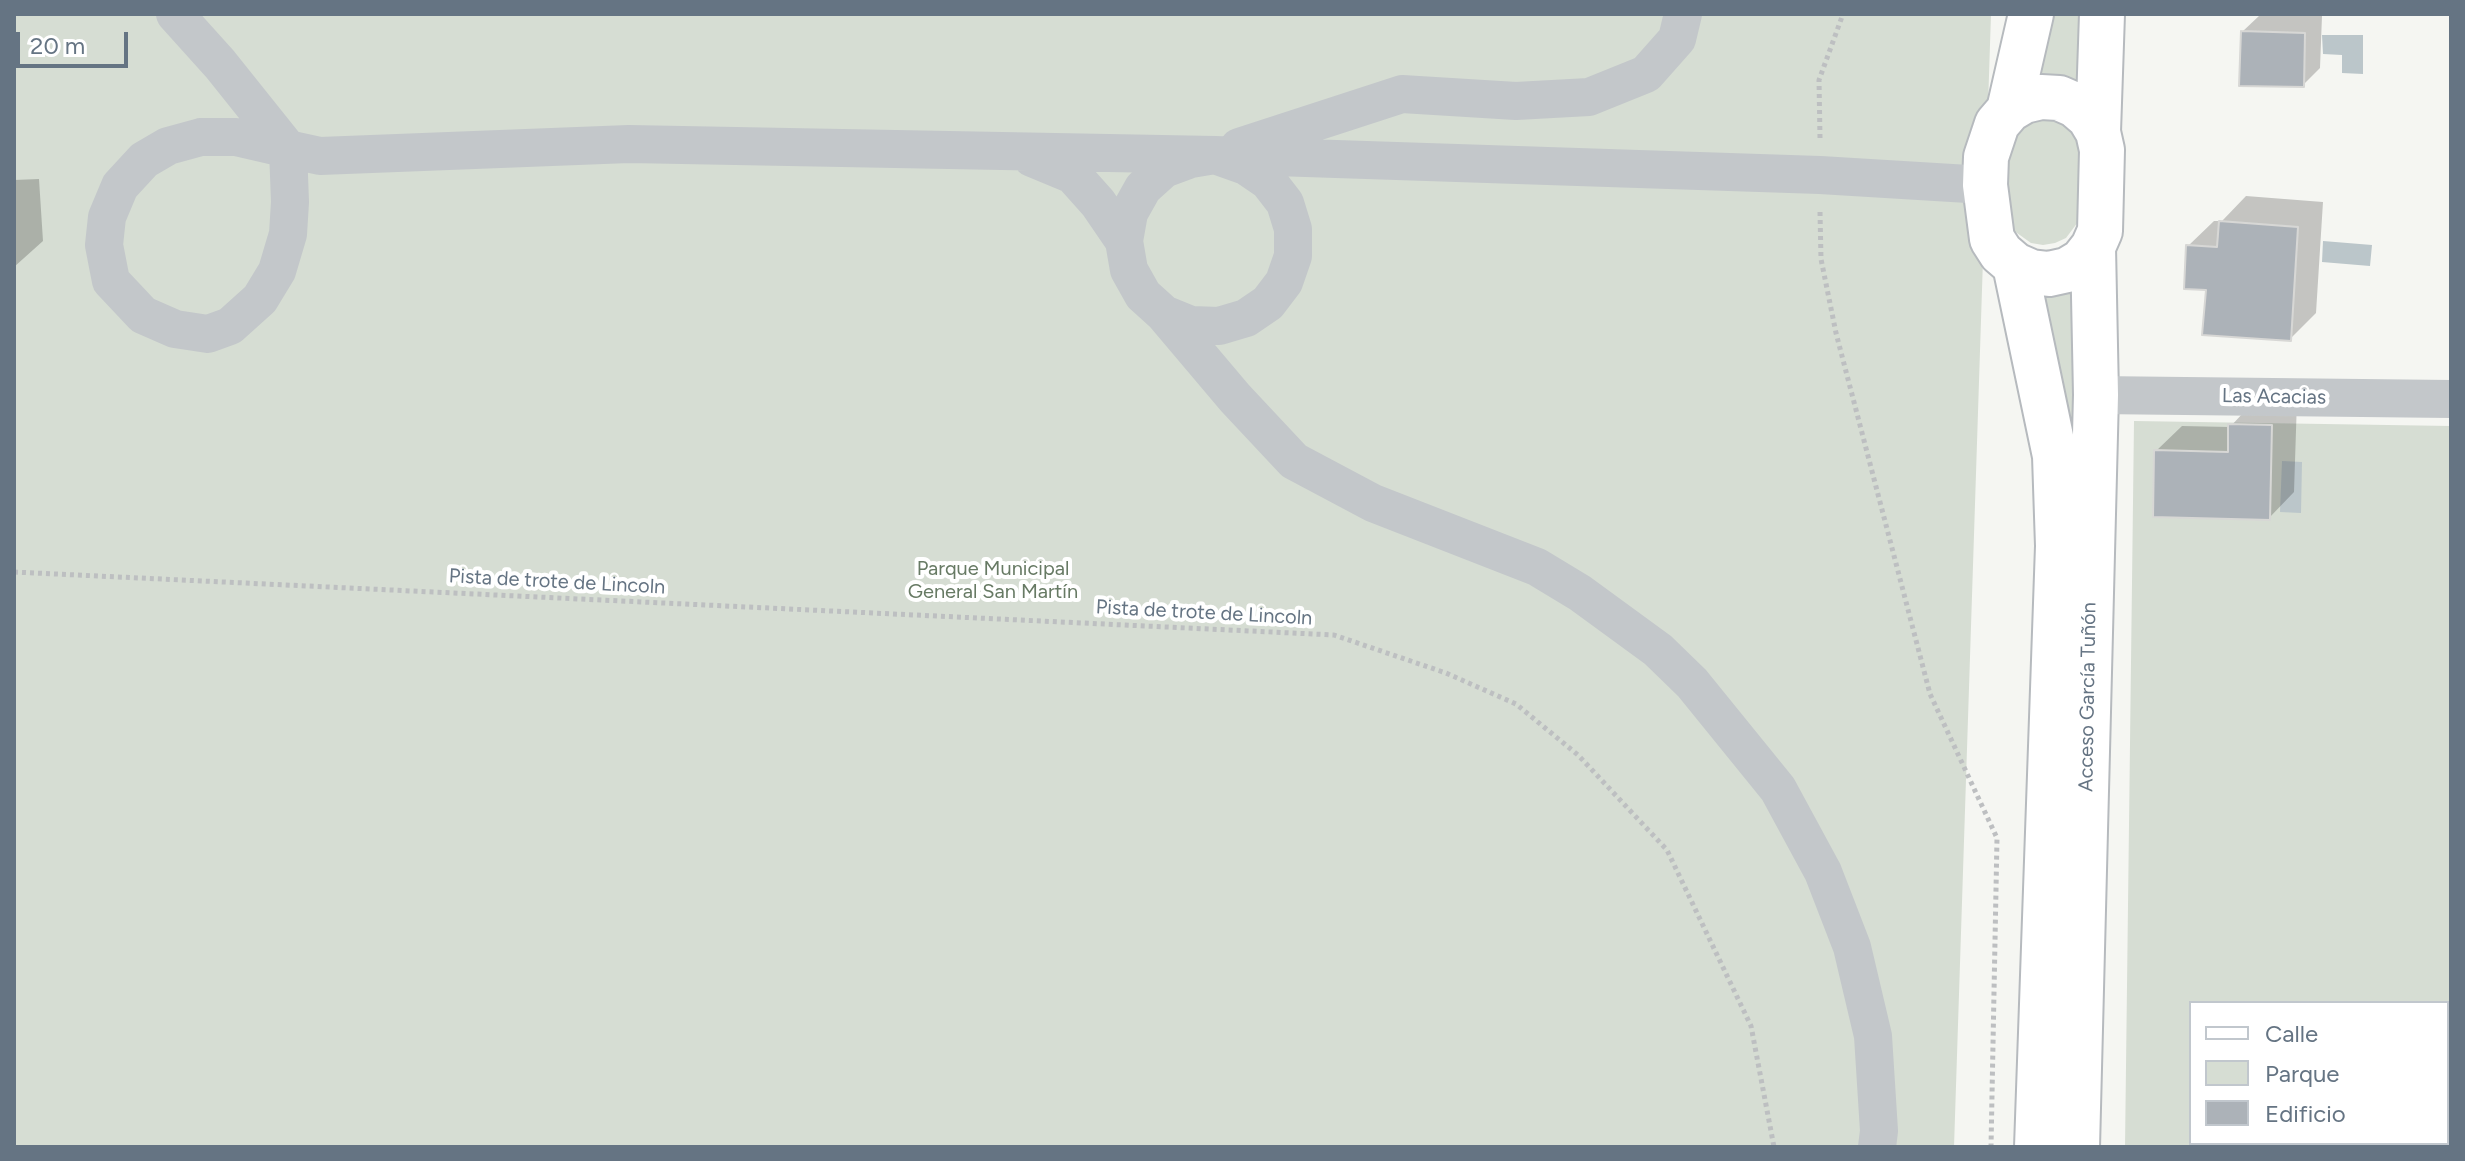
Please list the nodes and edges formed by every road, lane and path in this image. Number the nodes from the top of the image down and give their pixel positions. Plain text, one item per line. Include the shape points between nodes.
1 (175, 14) edge
2 (1683, 14) edge
3 (1843, 14) edge
4 (2031, 14) edge
5 (2102, 14) edge
6 (2009, 110) junction
7 (2098, 132) junction
8 (288, 149) junction
9 (1015, 151) junction
10 (1215, 155) junction
11 (1820, 175) junction
12 (1985, 185) junction
13 (1124, 241) junction
14 (2093, 247) junction
15 (2015, 265) junction
16 (1164, 314) junction
17 (2096, 395) junction
18 (2451, 399) edge
19 (14, 572) edge
20 (1774, 1147) edge
21 (1877, 1147) edge
22 (1991, 1147) edge
23 (2037, 1147) edge
24 (2077, 1147) edge

1 - 8 street
2 - 10 street via 1677,39 1646,74 1589,97 1516,101 1402,94
3 - 11 path via 1819,80
4 - 6 main road
5 - 7 main road
6 - 7 main road via 2024,101 2059,98 2082,111
6 - 12 main road via 1990,140
7 - 14 main road via 2101,213
8 - 8 street via 236,137 201,137 168,146 144,160 120,186 107,217 104,245 111,281 143,315 175,329 208,334 230,326 260,299 277,271 288,234
8 - 9 street via 320,156 629,144
9 - 10 street
9 - 13 street via 1073,175
10 - 11 street
10 - 13 street via 1164,169 1143,188 1129,213
10 - 16 street via 1268,181 1285,203 1293,229 1293,256 1284,282 1268,303 1246,318 1219,326 1191,325
11 - 12 street
11 - 22 path via 1821,259 1836,333 1930,694 1997,838
12 - 15 main road via 1992,239
13 - 16 street via 1129,270 1143,295
14 - 15 main road via 2074,265 2049,274
14 - 17 main road, Acceso García Tuñón
15 - 23 main road, Acceso García Tuñón via 2055,456 2058,546
16 - 21 street via 1294,461 1373,503 1537,567 1658,650 1692,683 1778,789 1823,872 1852,947 1873,1036
17 - 18 street, Las Acacias
17 - 24 main road, Acceso García Tuñón
19 - 20 path, Pista de trote de Lincoln via 1334,635 1446,673 1516,704 1578,755 1667,850 1751,1026

